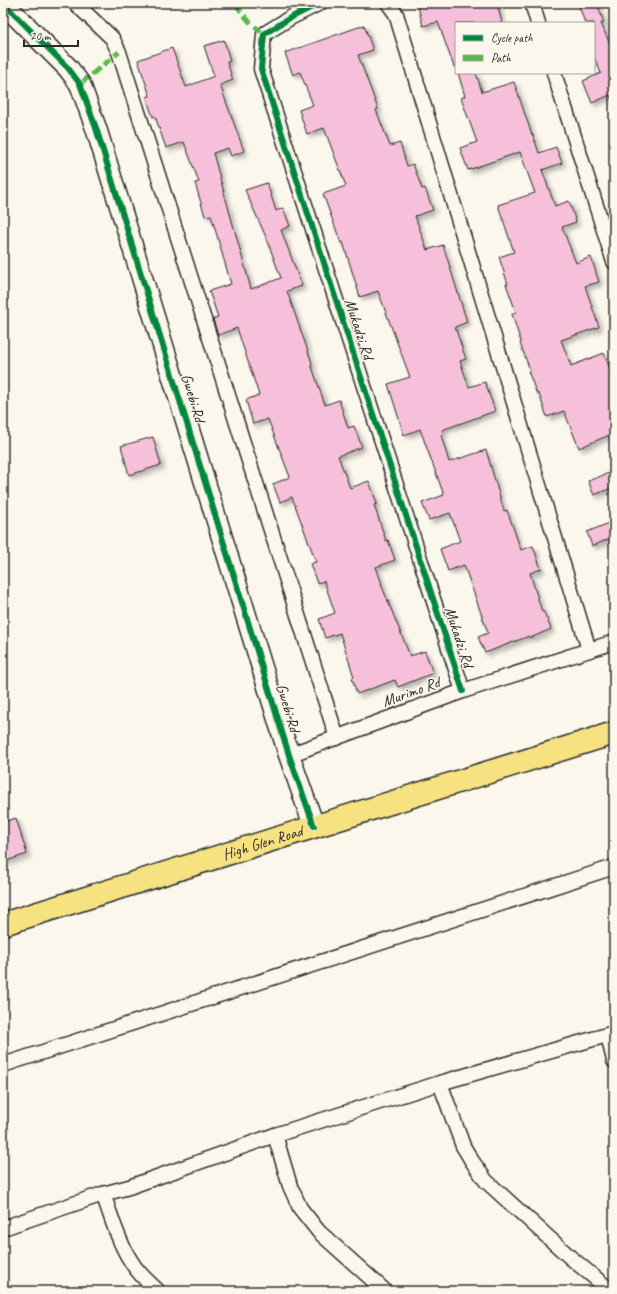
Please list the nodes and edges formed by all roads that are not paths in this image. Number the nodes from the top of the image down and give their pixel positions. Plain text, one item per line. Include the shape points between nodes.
1 (3, 3) edge
2 (75, 3) edge
3 (320, 3) edge
4 (388, 3) edge
5 (532, 3) edge
6 (538, 22) edge
7 (554, 74) edge
8 (614, 262) edge
9 (614, 642) edge
10 (589, 650) junction
11 (463, 691) junction
12 (614, 733) edge
13 (337, 738) junction
14 (289, 755) junction
15 (314, 826) junction
16 (614, 867) edge
17 (3, 924) edge
18 (611, 1034) edge
19 (614, 1061) edge
20 (3, 1065) edge
21 (440, 1083) junction
22 (275, 1135) junction
23 (103, 1194) junction
24 (3, 1228) edge
25 (158, 1291) edge
26 (385, 1291) edge
27 (611, 1291) edge

1 - 14 street, Gwebi Rd via 56,54 80,84
2 - 13 street via 112,38 119,52
3 - 11 street, Mukadzi Rd via 264,34 261,69
4 - 10 street via 396,14
5 - 6 street
7 - 8 street
9 - 10 street, Murimo Rd
10 - 11 street, Murimo Rd
11 - 13 street, Murimo Rd
12 - 15 main road, High Glen Road
13 - 14 street, Murimo Rd
14 - 15 street, Gwebi Rd
15 - 17 main road, High Glen Road
16 - 20 street
18 - 19 street
18 - 21 street
21 - 22 street
21 - 27 street via 463,1146 486,1181
22 - 23 street
22 - 26 street via 290,1186 300,1208 319,1232
23 - 24 street
23 - 25 street via 129,1258

